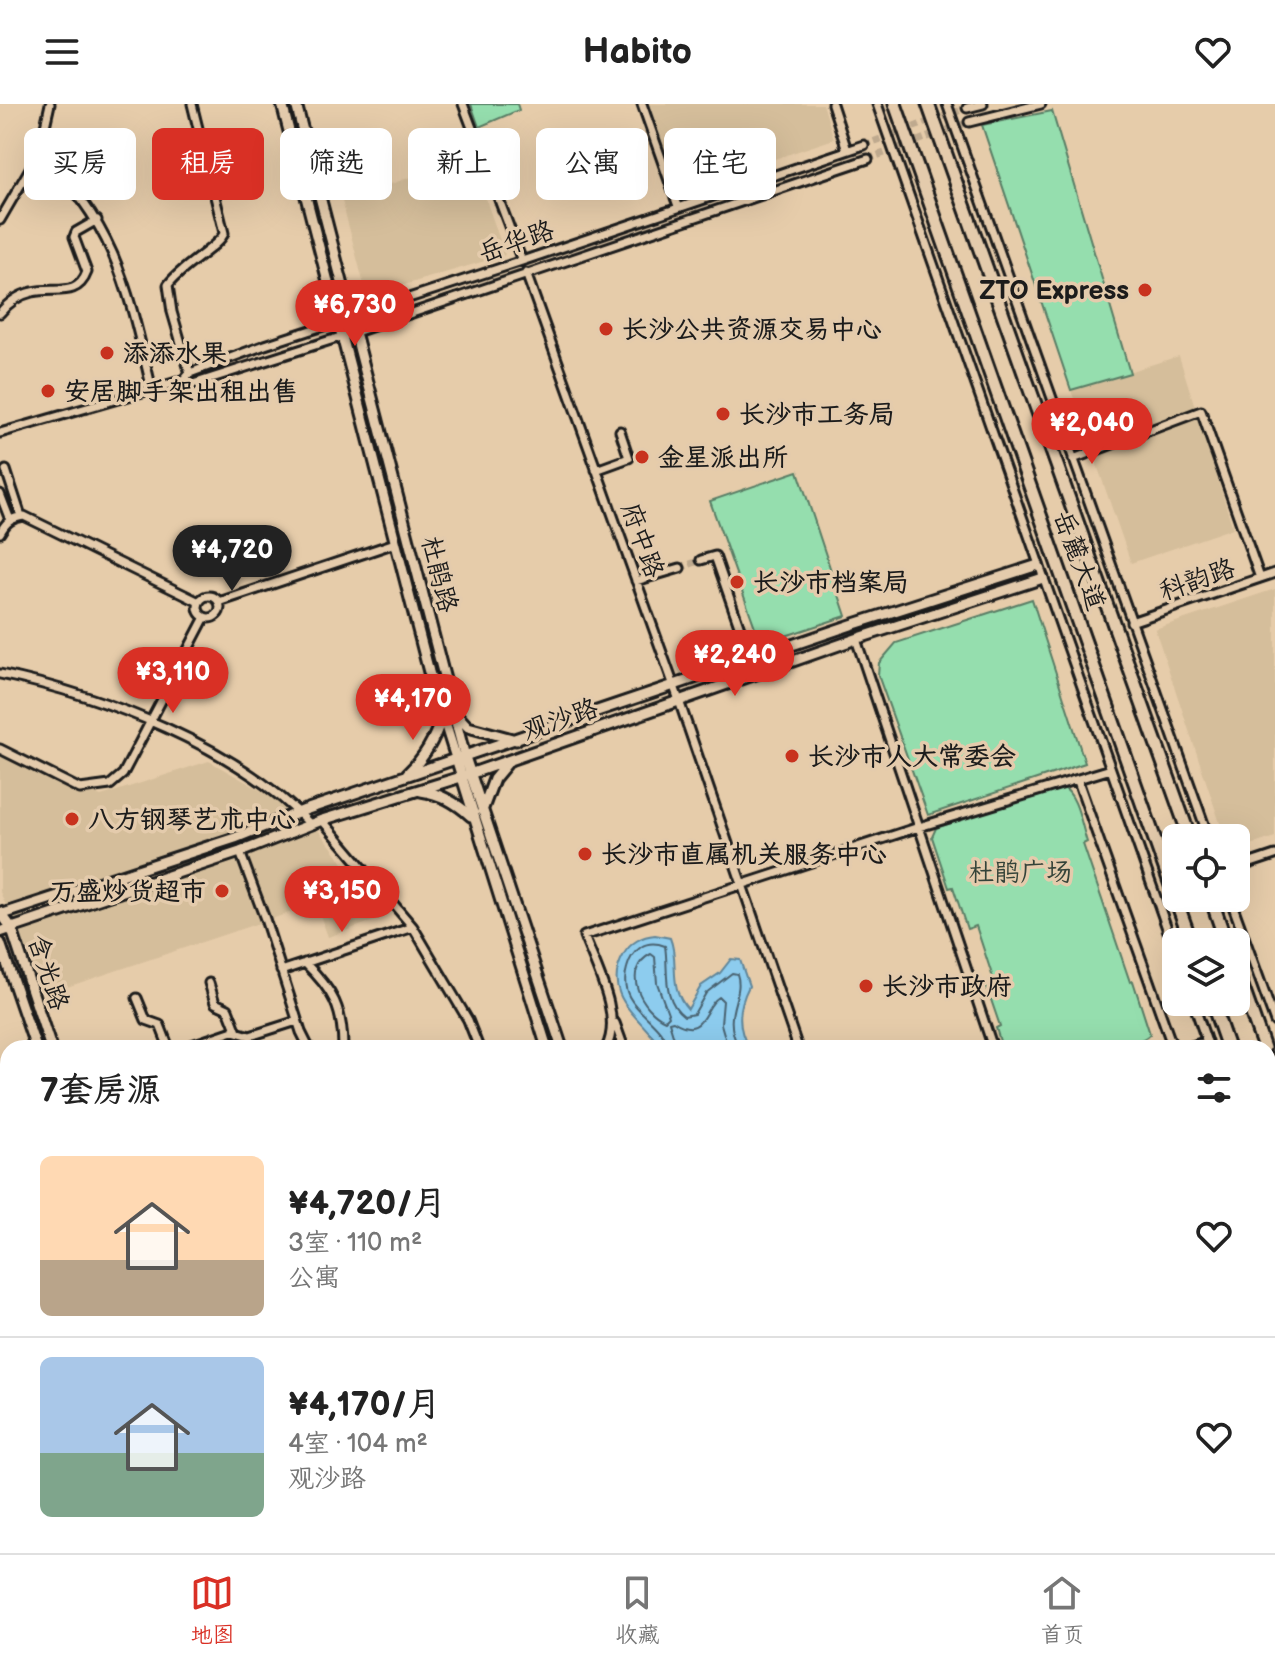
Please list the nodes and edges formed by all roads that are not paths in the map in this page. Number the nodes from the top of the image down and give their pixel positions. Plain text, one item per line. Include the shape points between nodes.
1 (50, 104) edge
2 (192, 104) edge
3 (282, 104) edge
4 (296, 104) edge
5 (463, 104) edge
6 (642, 104) edge
7 (832, 104) edge
8 (877, 104) edge
9 (895, 104) edge
10 (928, 104) edge
11 (947, 104) edge
12 (983, 104) edge
13 (1041, 104) edge
14 (967, 108) dead end
15 (969, 122) tunnel mouth
16 (45, 128) edge
17 (864, 145) tunnel mouth
18 (847, 150) junction
19 (868, 159) tunnel mouth
20 (24, 179) edge
21 (82, 200) edge
22 (678, 206) junction
23 (0, 220) edge
24 (97, 220) junction
25 (522, 261) junction
26 (526, 273) junction
27 (0, 313) edge
28 (351, 316) junction
29 (337, 321) junction
30 (356, 332) junction
31 (342, 336) junction
32 (190, 373) junction
33 (184, 380) junction
34 (193, 384) junction
35 (152, 390) junction
36 (620, 431) dead end
37 (0, 433) edge
38 (1073, 459) junction
39 (6, 470) dead end
40 (596, 470) junction
41 (0, 494) edge
42 (21, 516) junction
43 (10, 520) junction
44 (0, 533) edge
45 (395, 543) junction
46 (701, 560) dead end
47 (1038, 565) junction
48 (680, 568) tunnel mouth
49 (1275, 573) edge
50 (1043, 578) junction
51 (1260, 578) junction
52 (636, 581) junction
53 (199, 602) junction
54 (219, 602) junction
55 (205, 617) junction
56 (1131, 622) junction
57 (856, 639) junction
58 (751, 660) junction
59 (0, 674) edge
60 (674, 686) junction
61 (679, 700) junction
62 (451, 706) junction
63 (442, 717) junction
64 (150, 721) junction
65 (516, 740) junction
66 (0, 749) edge
67 (460, 759) junction
68 (511, 759) junction
69 (1111, 769) junction
70 (465, 775) junction
71 (403, 778) junction
72 (1078, 781) junction
73 (417, 791) junction
74 (482, 811) junction
75 (300, 813) junction
76 (473, 818) junction
77 (322, 820) junction
78 (310, 824) junction
79 (1185, 824) edge
80 (1204, 824) edge
81 (919, 827) junction
82 (240, 852) junction
83 (1275, 855) edge
84 (1250, 863) edge
85 (743, 884) junction
86 (1235, 912) edge
87 (1, 913) edge
88 (11, 927) junction
89 (413, 927) junction
90 (1167, 928) edge
91 (1186, 928) edge
92 (0, 932) edge
93 (0, 943) edge
94 (305, 963) junction
95 (281, 971) junction
96 (209, 983) dead end
97 (137, 998) dead end
98 (1250, 1009) edge
99 (1198, 1016) edge
100 (1217, 1016) edge
101 (613, 1017) junction
102 (297, 1021) junction
103 (1275, 1022) edge
104 (237, 1032) junction
105 (33, 1040) edge
106 (48, 1040) edge
107 (166, 1040) edge
108 (208, 1040) edge
109 (305, 1040) edge
110 (343, 1040) edge
111 (476, 1040) edge
112 (544, 1040) edge
113 (559, 1040) edge
114 (610, 1040) edge
115 (621, 1040) edge
116 (795, 1040) edge
117 (990, 1040) edge
118 (1170, 1040) edge
119 (1206, 1040) edge
120 (1225, 1040) edge
121 (1261, 1040) edge

1 - 16 street
2 - 32 street via 224,233 221,242 168,285
3 - 29 main road, 杜鹃路
4 - 28 main road, 杜鹃路
5 - 25 street
6 - 22 street
7 - 18 street
8 - 47 street
9 - 91 highway, 岳麓大道
10 - 79 highway, 岳麓大道
11 - 38 street
12 - 14 street
13 - 15 street
17 - 18 street, 岳华路
18 - 22 street, 岳华路
19 - 26 street, 岳华路
20 - 23 street
21 - 24 street
22 - 25 street, 岳华路
24 - 27 street via 74,237 87,272 81,284 69,291 18,297
24 - 35 street via 134,312
25 - 28 street, 岳华路
26 - 30 street, 岳华路
26 - 40 street, 府中路
28 - 29 street, 岳华路
28 - 30 main road, 杜鹃路
29 - 31 main road, 杜鹃路
29 - 32 street, 岳华路
30 - 31 street, 岳华路
30 - 62 main road, 杜鹃路
31 - 34 street, 岳华路
31 - 45 main road, 杜鹃路
32 - 33 street, 岳华路
32 - 34 street
33 - 34 street
33 - 35 street
35 - 37 street
36 - 40 street via 629,458
38 - 51 street via 1201,411
38 - 56 street
39 - 42 street
40 - 52 street, 府中路
41 - 43 street
42 - 43 street
42 - 53 street
43 - 44 street
45 - 54 street
45 - 63 main road, 杜鹃路
46 - 58 street via 715,556
47 - 50 street
47 - 58 main road, 观沙路
48 - 52 street
49 - 51 street, 科韵路
50 - 57 main road, 观沙路
50 - 69 street
51 - 56 street, 科韵路
52 - 60 street, 府中路
53 - 54 street via 213,596
53 - 55 street via 199,613
54 - 55 street via 218,614
55 - 64 street
56 - 80 street
57 - 61 main road, 观沙路
57 - 81 street
58 - 60 main road, 观沙路
59 - 64 street via 96,699
60 - 61 street, 府中路
60 - 65 main road, 观沙路
61 - 68 main road, 观沙路
61 - 85 street, 府中路
62 - 65 main road via 468,727
62 - 67 main road, 杜鹃路
63 - 67 main road, 杜鹃路
63 - 71 main road via 422,761
64 - 66 street via 123,774 94,789 80,789
64 - 75 street via 246,771
65 - 67 main road, 观沙路
67 - 70 main road, 杜鹃路
67 - 71 main road, 观沙路
68 - 70 main road, 观沙路
68 - 74 main road via 494,779
69 - 72 street
69 - 90 street
70 - 73 main road, 观沙路
70 - 74 main road, 杜鹃路
70 - 76 main road, 杜鹃路
71 - 75 main road, 观沙路
72 - 81 street
72 - 118 street
73 - 76 main road via 436,793
73 - 77 main road, 观沙路
74 - 113 main road, 杜鹃路
75 - 78 street
75 - 87 main road, 观沙路
76 - 112 main road, 杜鹃路
77 - 78 main road, 观沙路
77 - 89 street
78 - 82 main road, 观沙路
81 - 85 street
81 - 117 street
82 - 88 main road, 观沙路
82 - 95 street
83 - 84 street
85 - 101 street via 584,936
85 - 116 street, 府中路
86 - 103 street
87 - 88 main road, 含光路
88 - 92 main road, 观沙路
88 - 106 main road, 含光路
89 - 94 street
89 - 111 street
93 - 105 main road, 含光路
94 - 95 street
94 - 110 street via 337,1004
95 - 102 street
96 - 104 street via 215,1003 228,1009
97 - 107 street via 146,1020 160,1025
98 - 121 highway
99 - 119 street
100 - 120 highway
101 - 114 street
101 - 115 street
102 - 104 street via 250,1036
102 - 109 street
104 - 108 street

